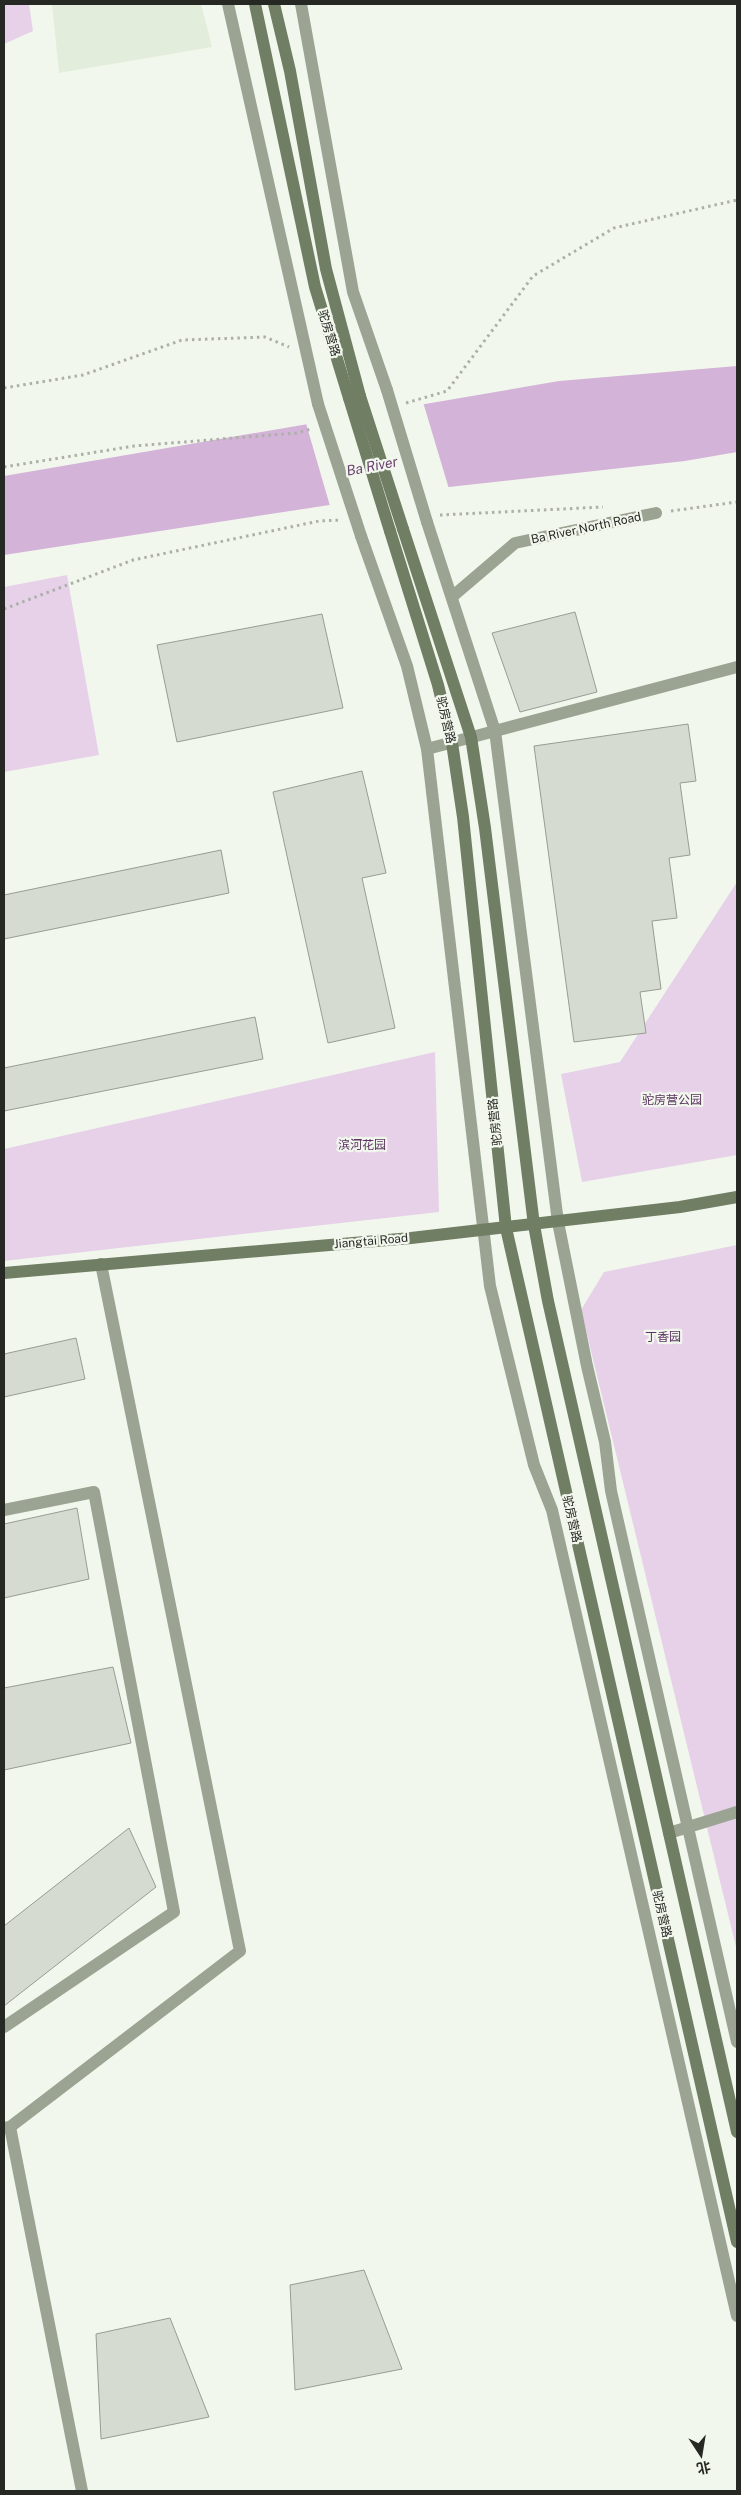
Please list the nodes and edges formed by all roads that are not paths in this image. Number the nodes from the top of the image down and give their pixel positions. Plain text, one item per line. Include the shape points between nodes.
1 (228, 4) edge
2 (255, 4) edge
3 (274, 4) edge
4 (301, 4) edge
5 (354, 397) junction
6 (656, 513) road end
7 (453, 596) junction
8 (737, 667) edge
9 (495, 731) junction
10 (471, 737) junction
11 (452, 743) junction
12 (427, 749) junction
13 (737, 1197) edge
14 (558, 1222) junction
15 (534, 1225) junction
16 (506, 1228) junction
17 (483, 1230) junction
18 (101, 1264) junction
19 (4, 1272) edge
20 (4, 1510) edge
21 (737, 1812) edge
22 (688, 1827) junction
23 (669, 1833) junction
24 (4, 2027) edge
25 (737, 2042) edge
26 (7, 2128) edge
27 (737, 2132) edge
28 (737, 2242) edge
29 (737, 2316) edge
30 (82, 2491) edge

1 - 12 street, bridge via 318,404 407,666
2 - 5 street, 驼房营路 via 313,277
3 - 5 street, 驼房营路
4 - 7 street, bridge via 353,292 431,518
5 - 10 street, 驼房营路, bridge via 403,529
5 - 11 street, 驼房营路, bridge
6 - 7 street, Ba River North Road via 515,543
7 - 9 street
8 - 9 street
9 - 10 street
9 - 14 street
10 - 11 street
10 - 15 street, 驼房营路
11 - 12 street
11 - 16 street, 驼房营路 via 463,817
12 - 17 street
13 - 14 street, Jiangtai Road
14 - 15 street, Jiangtai Road
14 - 22 street via 605,1442 611,1491
15 - 16 street, Jiangtai Road
15 - 23 street, 驼房营路 via 548,1301
16 - 17 street, Jiangtai Road
16 - 28 street, 驼房营路
17 - 18 street, Jiangtai Road
17 - 29 street via 490,1286 513,1390 534,1465 552,1510
18 - 19 street, Jiangtai Road
18 - 26 street via 240,1951
20 - 24 street via 94,1492 174,1912
21 - 22 street
22 - 23 street
22 - 25 street
23 - 27 street, 驼房营路
26 - 30 street

